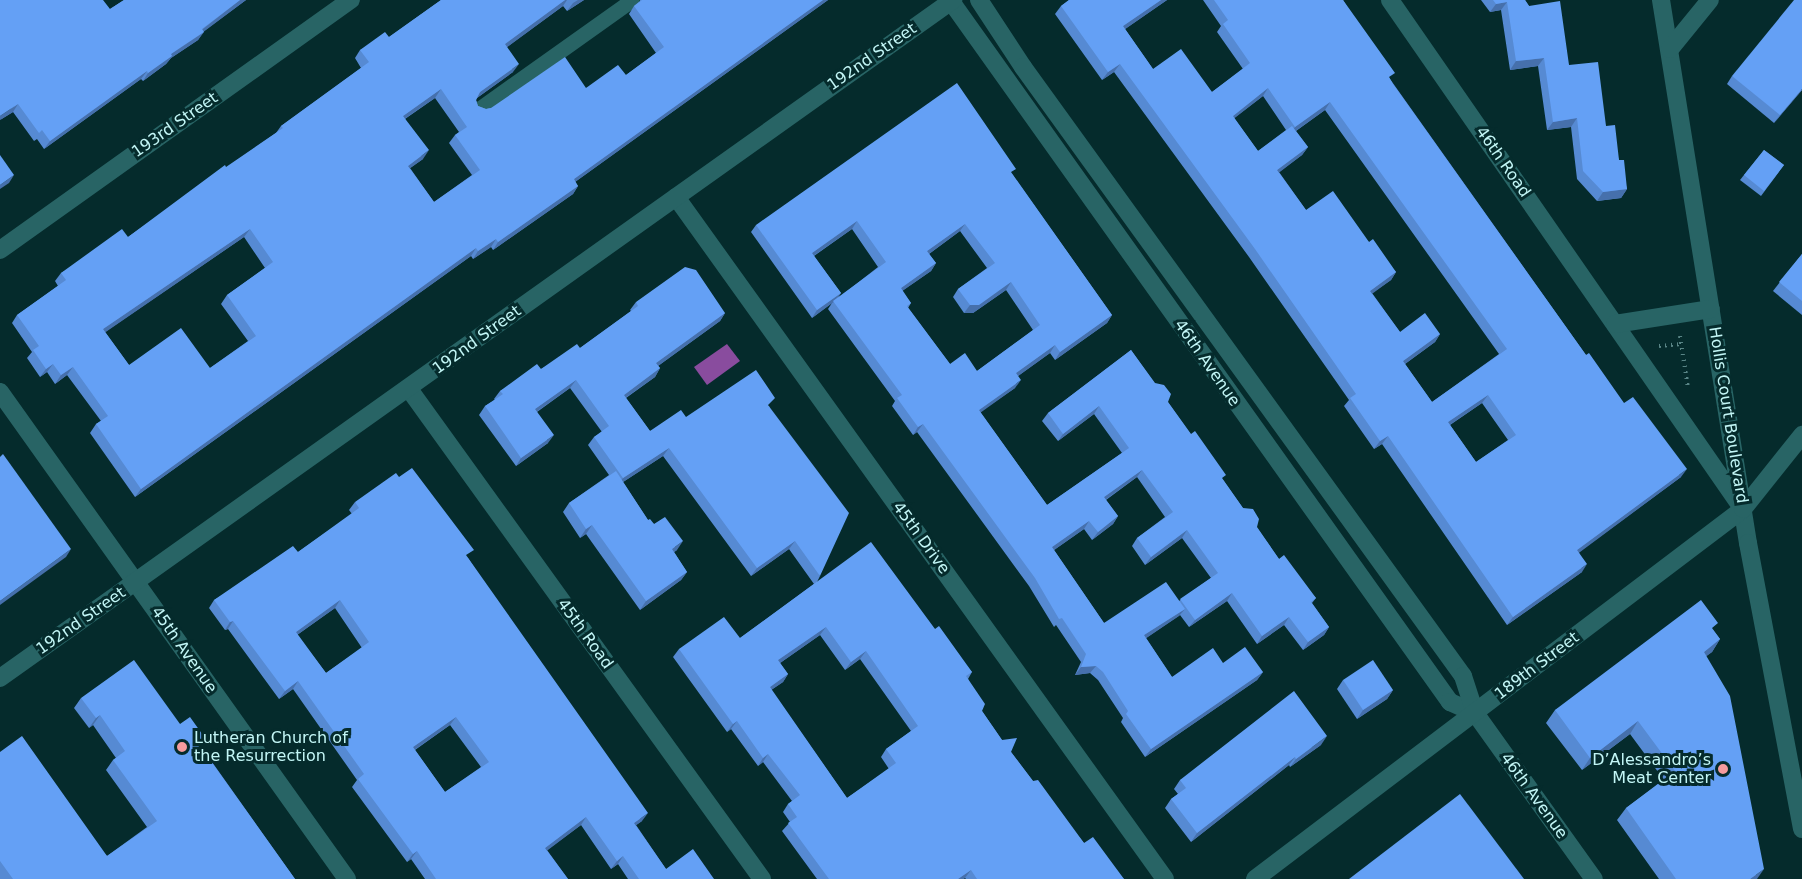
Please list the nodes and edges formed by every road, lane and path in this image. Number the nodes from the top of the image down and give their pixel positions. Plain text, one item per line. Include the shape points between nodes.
1 (351, 0) edge
2 (632, 0) edge
3 (952, 0) edge
4 (979, 0) edge
5 (1390, 0) edge
6 (1661, 0) edge
7 (1710, 0) edge
8 (1670, 49) junction
9 (480, 108) edge
10 (676, 196) junction
11 (0, 250) edge
12 (1156, 253) junction
13 (1138, 265) junction
14 (1711, 309) junction
15 (1615, 324) junction
16 (1652, 347) dead end
17 (1250, 381) junction
18 (409, 388) junction
19 (1688, 389) dead end
20 (0, 392) edge
21 (1230, 394) junction
22 (1802, 435) edge
23 (1335, 501) junction
24 (1743, 509) junction
25 (1316, 514) junction
26 (135, 582) junction
27 (0, 678) edge
28 (1475, 713) junction
29 (1802, 829) edge
30 (347, 879) edge
31 (762, 879) edge
32 (1165, 879) edge
33 (1255, 879) edge
34 (1594, 879) edge

1 - 11 street, 193rd Street
2 - 9 lane
3 - 10 street, 192nd Street
3 - 13 street, 46th Avenue
4 - 12 street, 46th Avenue
5 - 15 street, 46th Road
6 - 8 street, Hollis Court Boulevard
7 - 8 street
8 - 14 street, Hollis Court Boulevard
10 - 18 street, 192nd Street
10 - 32 street, 45th Drive
12 - 13 street
12 - 17 street, 46th Avenue
13 - 21 street, 46th Avenue
14 - 15 street
14 - 24 street, Hollis Court Boulevard
15 - 24 street, 46th Road
16 - 19 path via 1682,344
17 - 21 street
17 - 23 street, 46th Avenue
18 - 26 street, 192nd Street
18 - 31 street, 45th Road
20 - 26 street, 45th Avenue
21 - 25 street, 46th Avenue
22 - 24 street, 189th Street
23 - 25 street
23 - 28 street, 46th Avenue via 1463,676
24 - 28 street, 189th Street
24 - 29 street, Hollis Court Boulevard
25 - 28 street, 46th Avenue via 1450,702
26 - 27 street, 192nd Street
26 - 30 street, 45th Avenue
28 - 33 street, 189th Street
28 - 34 street, 46th Avenue

